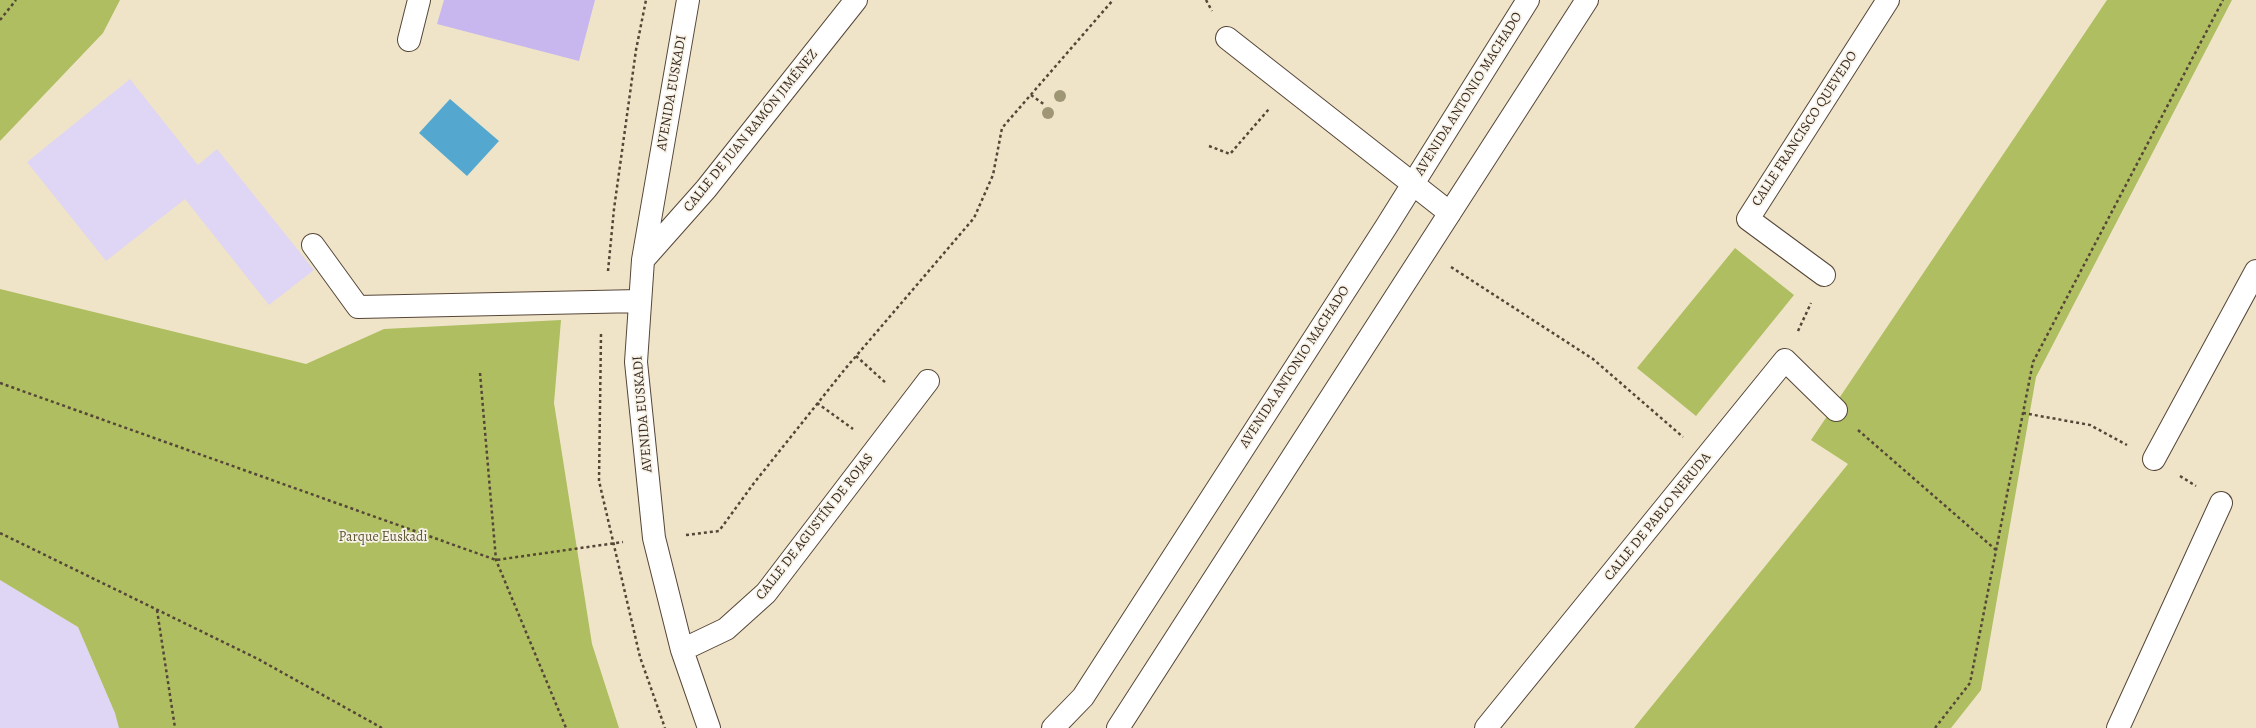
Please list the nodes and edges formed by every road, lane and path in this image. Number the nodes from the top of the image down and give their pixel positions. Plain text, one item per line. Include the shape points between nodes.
1 (16, 0) edge
2 (419, 0) edge
3 (688, 0) edge
4 (856, 0) edge
5 (1113, 0) edge
6 (1528, 0) edge
7 (1587, 0) edge
8 (1888, 0) edge
9 (2223, 0) edge
10 (0, 20) edge
11 (1227, 38) dead end
12 (409, 40) dead end
13 (1289, 86) junction
14 (1031, 95) junction
15 (1045, 105) dead end
16 (1209, 146) dead end
17 (1413, 184) junction
18 (1450, 213) junction
19 (314, 244) dead end
20 (1425, 251) junction
21 (643, 260) junction
22 (2256, 271) edge
23 (1824, 275) joint
24 (640, 301) junction
25 (856, 356) junction
26 (1786, 360) junction
27 (480, 373) dead end
28 (928, 381) dead end
29 (0, 383) edge
30 (817, 403) junction
31 (910, 405) junction
32 (1836, 410) joint
33 (878, 447) junction
34 (1706, 457) junction
35 (2154, 459) dead end
36 (2221, 503) dead end
37 (0, 533) edge
38 (654, 538) junction
39 (1996, 550) junction
40 (496, 560) junction
41 (157, 610) junction
42 (682, 650) junction
43 (174, 728) edge
44 (382, 728) edge
45 (566, 728) edge
46 (709, 728) edge
47 (1054, 728) edge
48 (1118, 728) edge
49 (1486, 728) edge
50 (1935, 728) edge
51 (2118, 728) edge

1 - 10 path
2 - 12 street
3 - 21 street, AVENIDA EUSKADI
4 - 21 street, CALLE DE JUAN RAMÓN JIMÉNEZ via 706,189
5 - 14 path
6 - 17 street, AVENIDA ANTONIO MACHADO
7 - 18 street
8 - 23 street, CALLE FRANCISCO QUEVEDO via 1748,219
9 - 39 path via 2033,362
11 - 13 street
13 - 16 path via 1230,154
13 - 17 street
14 - 15 path
14 - 25 path via 1002,128 993,175 974,218
17 - 18 street
17 - 47 street, AVENIDA ANTONIO MACHADO via 1083,697
18 - 20 street
19 - 24 street via 358,307
20 - 34 path via 1593,359
20 - 48 street
21 - 24 street, AVENIDA EUSKADI
22 - 35 street
23 - 26 path
24 - 38 street, AVENIDA EUSKADI via 636,362
25 - 30 path
25 - 31 path
26 - 32 street
26 - 34 street, CALLE DE PABLO NERUDA
27 - 40 path
28 - 31 street, CALLE DE AGUSTÍN DE ROJAS
29 - 40 path
30 - 33 path
30 - 38 path via 719,531
31 - 33 street, CALLE DE AGUSTÍN DE ROJAS
32 - 39 path
33 - 42 street, CALLE DE AGUSTÍN DE ROJAS via 766,593 726,629
34 - 49 street, CALLE DE PABLO NERUDA
36 - 51 street
37 - 41 path
38 - 40 path
38 - 42 street, AVENIDA EUSKADI
39 - 50 path via 1970,683
40 - 45 path
41 - 43 path
41 - 44 path via 258,659
42 - 46 street, AVENIDA EUSKADI

